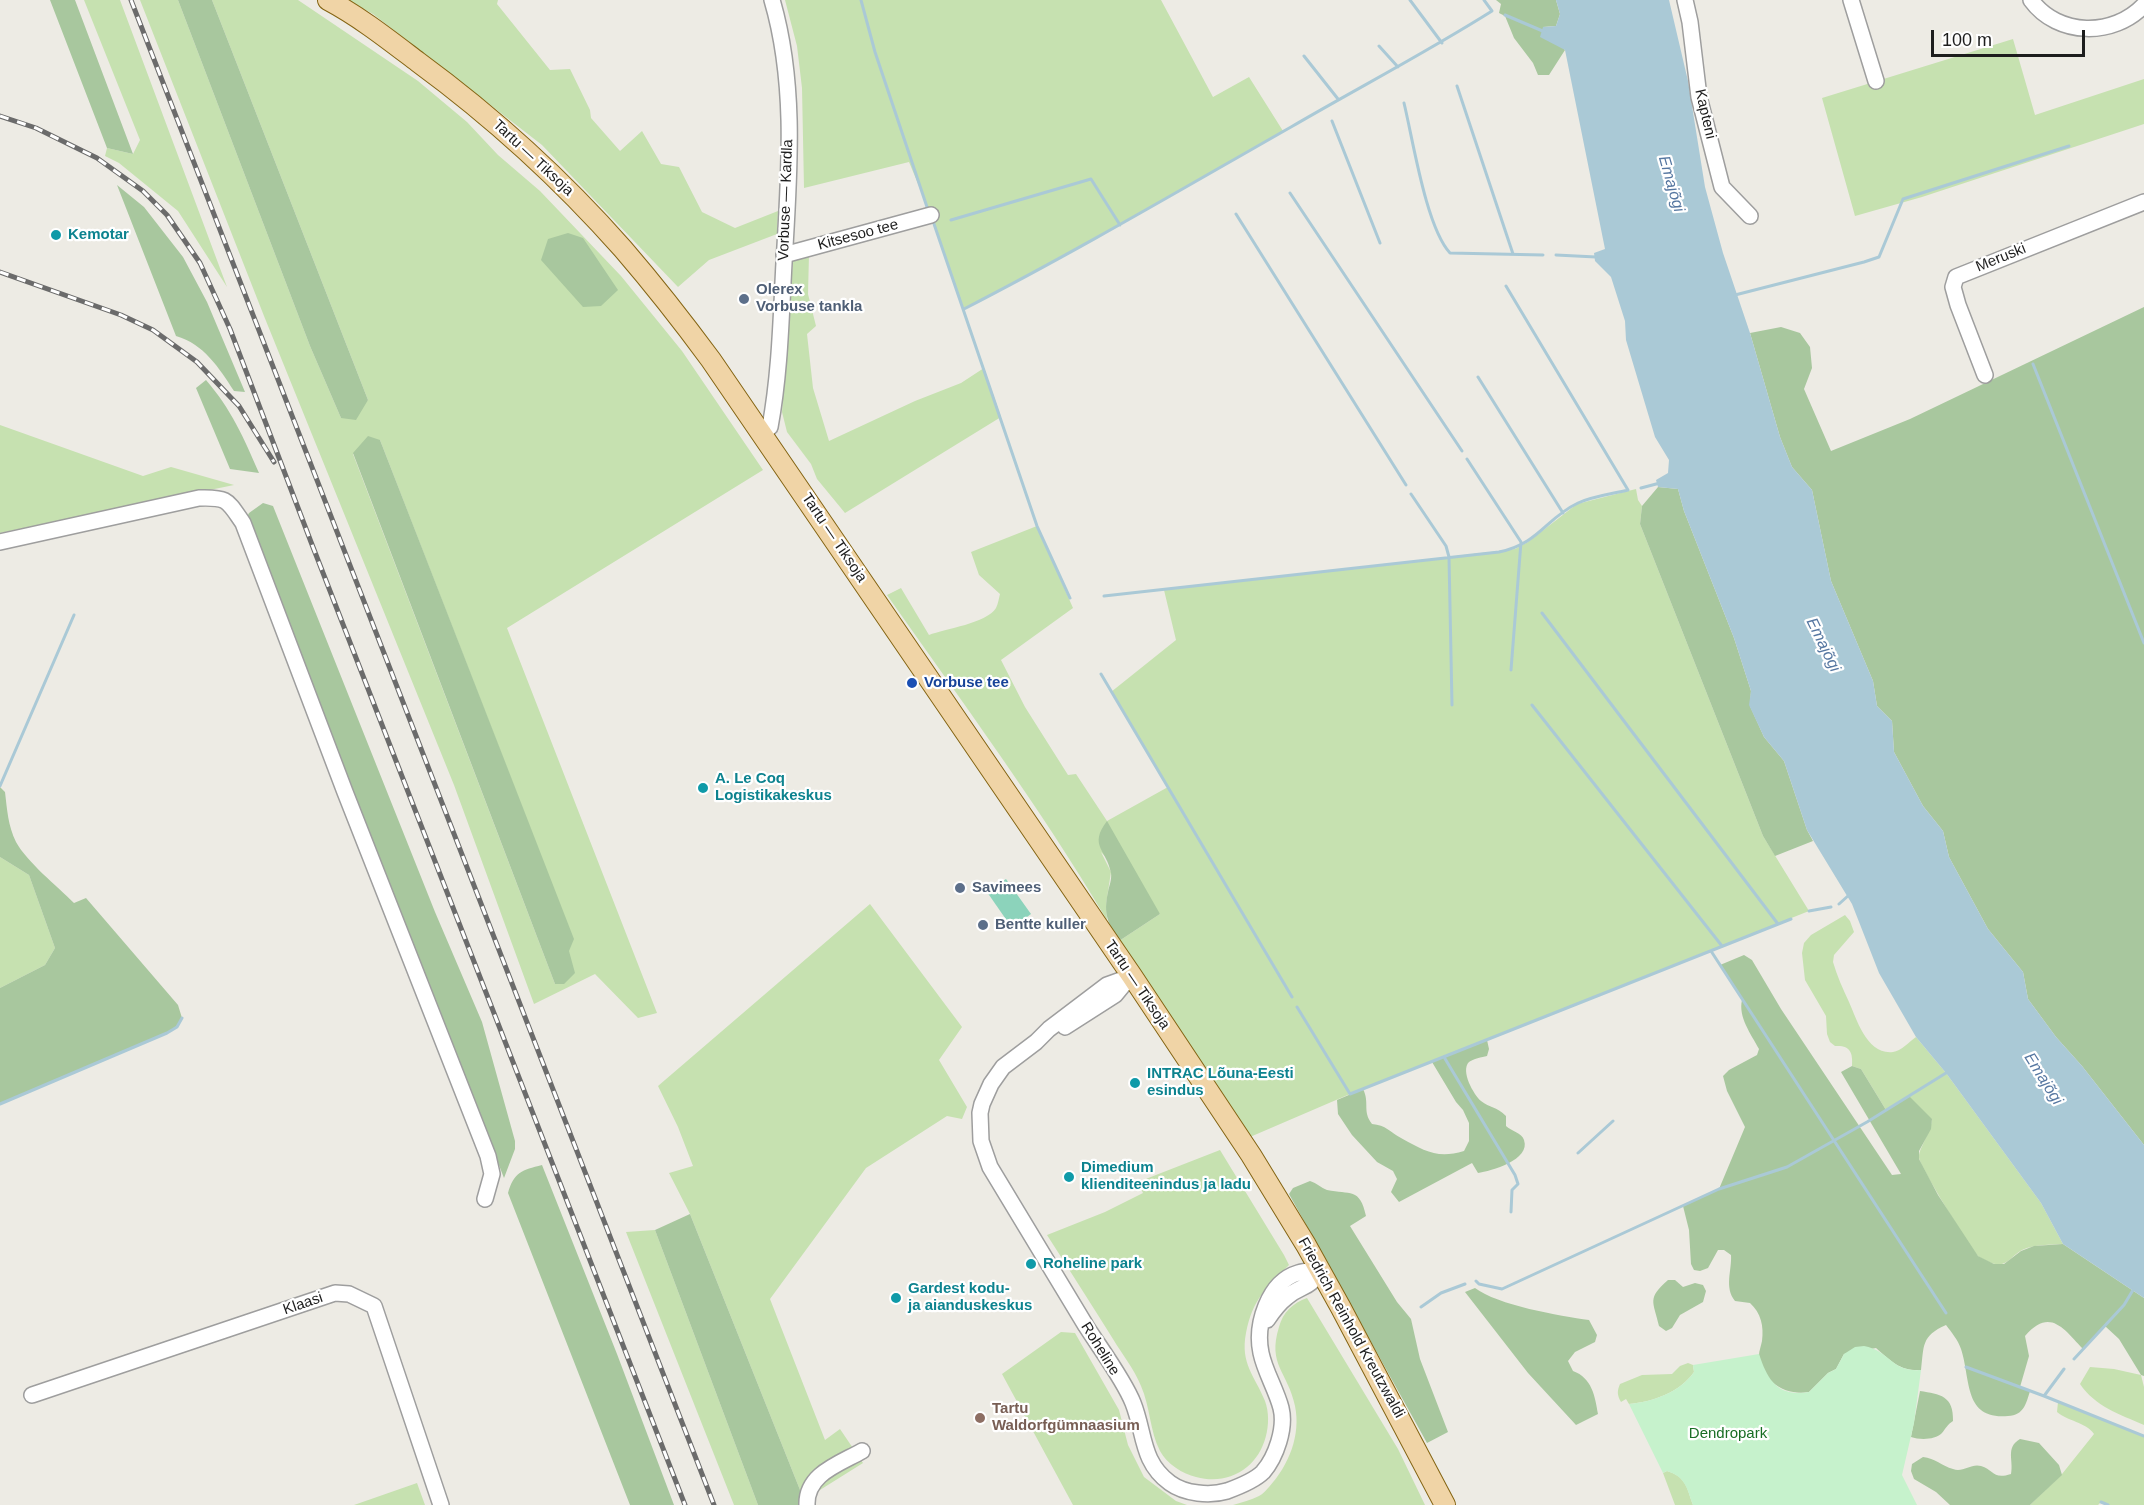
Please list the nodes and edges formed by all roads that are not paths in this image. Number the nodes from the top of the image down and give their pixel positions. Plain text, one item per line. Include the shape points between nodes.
1 (328, 0) edge
2 (772, 0) edge
3 (1685, 0) edge
4 (1851, 0) edge
5 (2031, 0) edge
6 (2144, 5) edge
7 (1876, 81) dead end
8 (2144, 202) edge
9 (931, 215) dead end
10 (1750, 216) dead end
11 (784, 255) junction
12 (1985, 375) dead end
13 (762, 433) junction
14 (0, 542) edge
15 (1132, 976) junction
16 (1251, 1155) joint
17 (485, 1199) dead end
18 (1320, 1269) junction
19 (1304, 1287) junction
20 (1341, 1308) junction
21 (1259, 1336) junction
22 (32, 1395) dead end
23 (862, 1450) dead end
24 (441, 1505) edge
25 (807, 1505) edge
26 (1445, 1505) edge

1 - 13 main road, Tartu — Tiksoja via 451,86 566,188 670,306
2 - 11 street, Vorbuse — Kardla via 788,86
3 - 10 street, Kapteni via 1700,97 1722,187
4 - 7 street
5 - 6 street via 2052,19 2087,29 2118,23
8 - 12 street, Meruski via 1956,277 1953,287 1958,305
9 - 11 street, Kitsesoo tee
11 - 13 street, Vorbuse — Kardla via 777,378 770,427
13 - 15 main road, Tartu — Tiksoja
14 - 17 street via 199,498 220,497 231,505 243,523 488,1155 492,1174
15 - 16 main road, Tartu — Tiksoja
15 - 21 street, Roheline via 1114,995 1036,1042 1003,1067 982,1104 979,1130 984,1154 1133,1403 1147,1455 1170,1483 1184,1490 1225,1492 1262,1473 1278,1443 1281,1409 1263,1362
16 - 18 main road, Friedrich Reinhold Kreutzwaldi
18 - 19 street via 1314,1282
18 - 20 main road, Friedrich Reinhold Kreutzwaldi
18 - 21 street, Roheline via 1296,1273 1272,1294 1263,1312
19 - 20 street via 1324,1293
19 - 21 street via 1278,1304
20 - 26 main road, Friedrich Reinhold Kreutzwaldi
22 - 24 street, Klaasi via 335,1293 349,1294 374,1306
23 - 25 street via 811,1484

